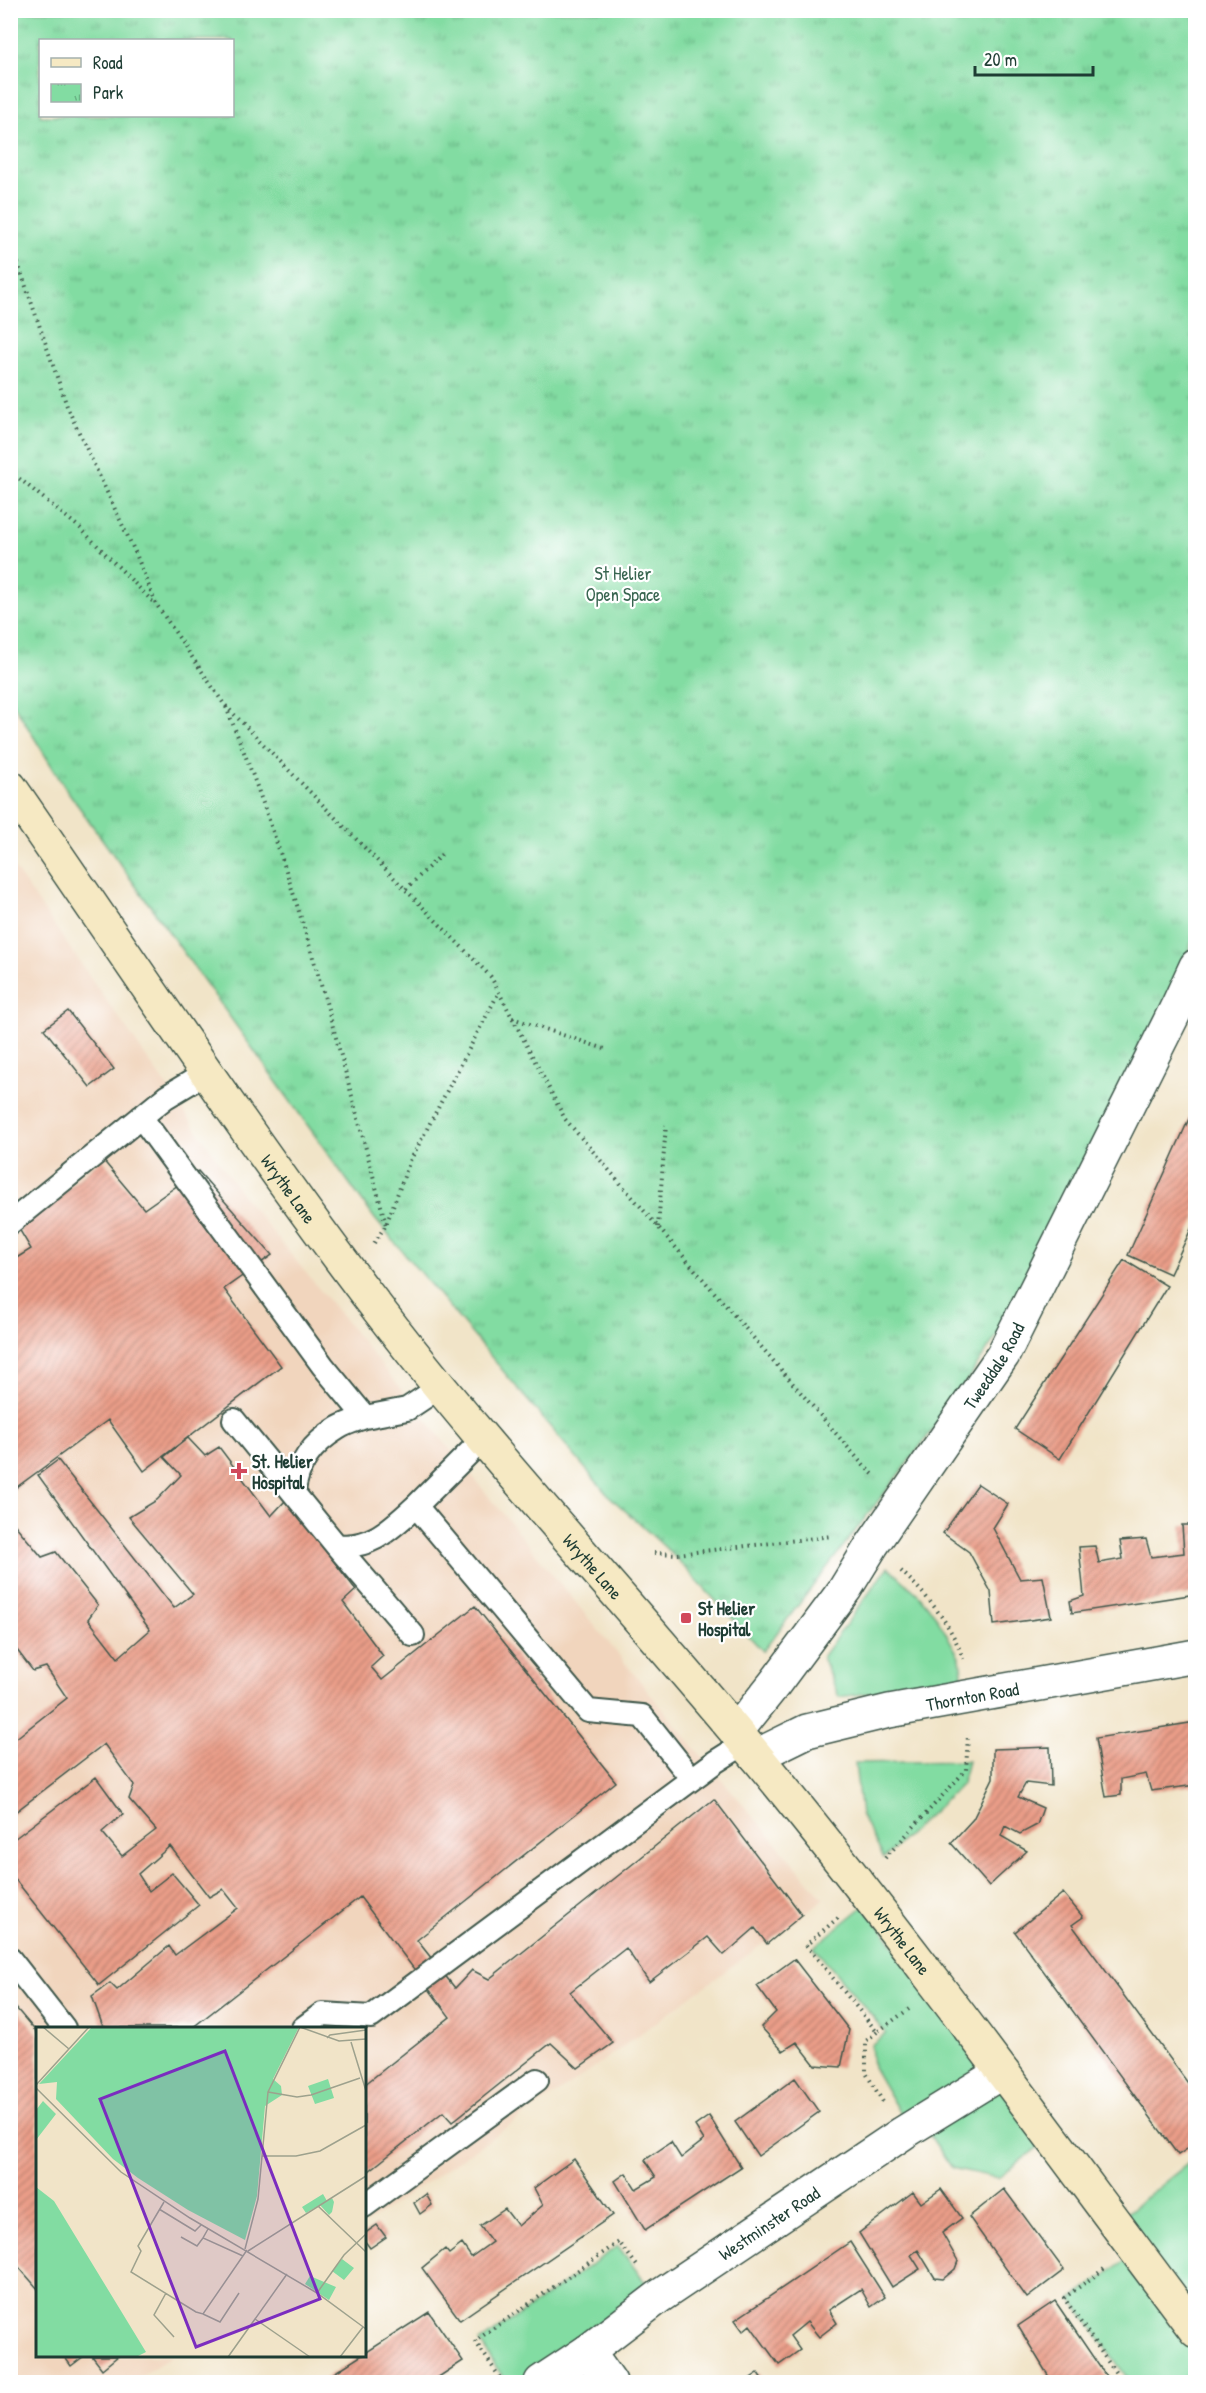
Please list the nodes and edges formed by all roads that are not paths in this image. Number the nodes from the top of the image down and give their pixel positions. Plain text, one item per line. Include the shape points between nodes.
1 (10, 787) edge
2 (1196, 966) edge
3 (1187, 1008) edge
4 (206, 1074) junction
5 (141, 1117) junction
6 (10, 1223) edge
7 (440, 1387) junction
8 (365, 1417) junction
9 (234, 1420) dead end
10 (482, 1440) junction
11 (294, 1493) junction
12 (416, 1506) junction
13 (336, 1545) junction
14 (412, 1635) dead end
15 (1196, 1656) edge
16 (745, 1744) junction
17 (692, 1779) junction
18 (10, 1959) edge
19 (63, 2027) edge
20 (304, 2027) edge
21 (1002, 2072) junction
22 (537, 2080) dead end
23 (366, 2205) edge
24 (1196, 2331) edge
25 (588, 2351) junction
26 (541, 2382) edge
27 (610, 2382) edge

1 - 4 main road, Wrythe Lane
2 - 3 street, Tweeddale Road
3 - 16 street, Tweeddale Road via 1003,1355 845,1589 775,1683
4 - 5 lane
4 - 7 main road, Wrythe Lane
5 - 6 lane
5 - 8 lane via 323,1366
7 - 8 lane via 407,1409
7 - 10 main road, Wrythe Lane
8 - 11 lane via 339,1427 312,1451 301,1463
9 - 11 lane
10 - 12 lane
10 - 16 main road, Wrythe Lane
11 - 13 lane
12 - 13 lane via 389,1530 364,1544
12 - 17 lane via 588,1710 642,1716
13 - 14 lane
15 - 16 street, Thornton Road via 889,1711
16 - 17 lane
16 - 21 main road, Wrythe Lane
17 - 20 lane via 371,2017 322,2014
18 - 19 lane
21 - 24 main road, Wrythe Lane
21 - 25 street, Westminster Road via 903,2133 660,2296
22 - 23 lane
25 - 26 street, Westminster Road
25 - 27 street

